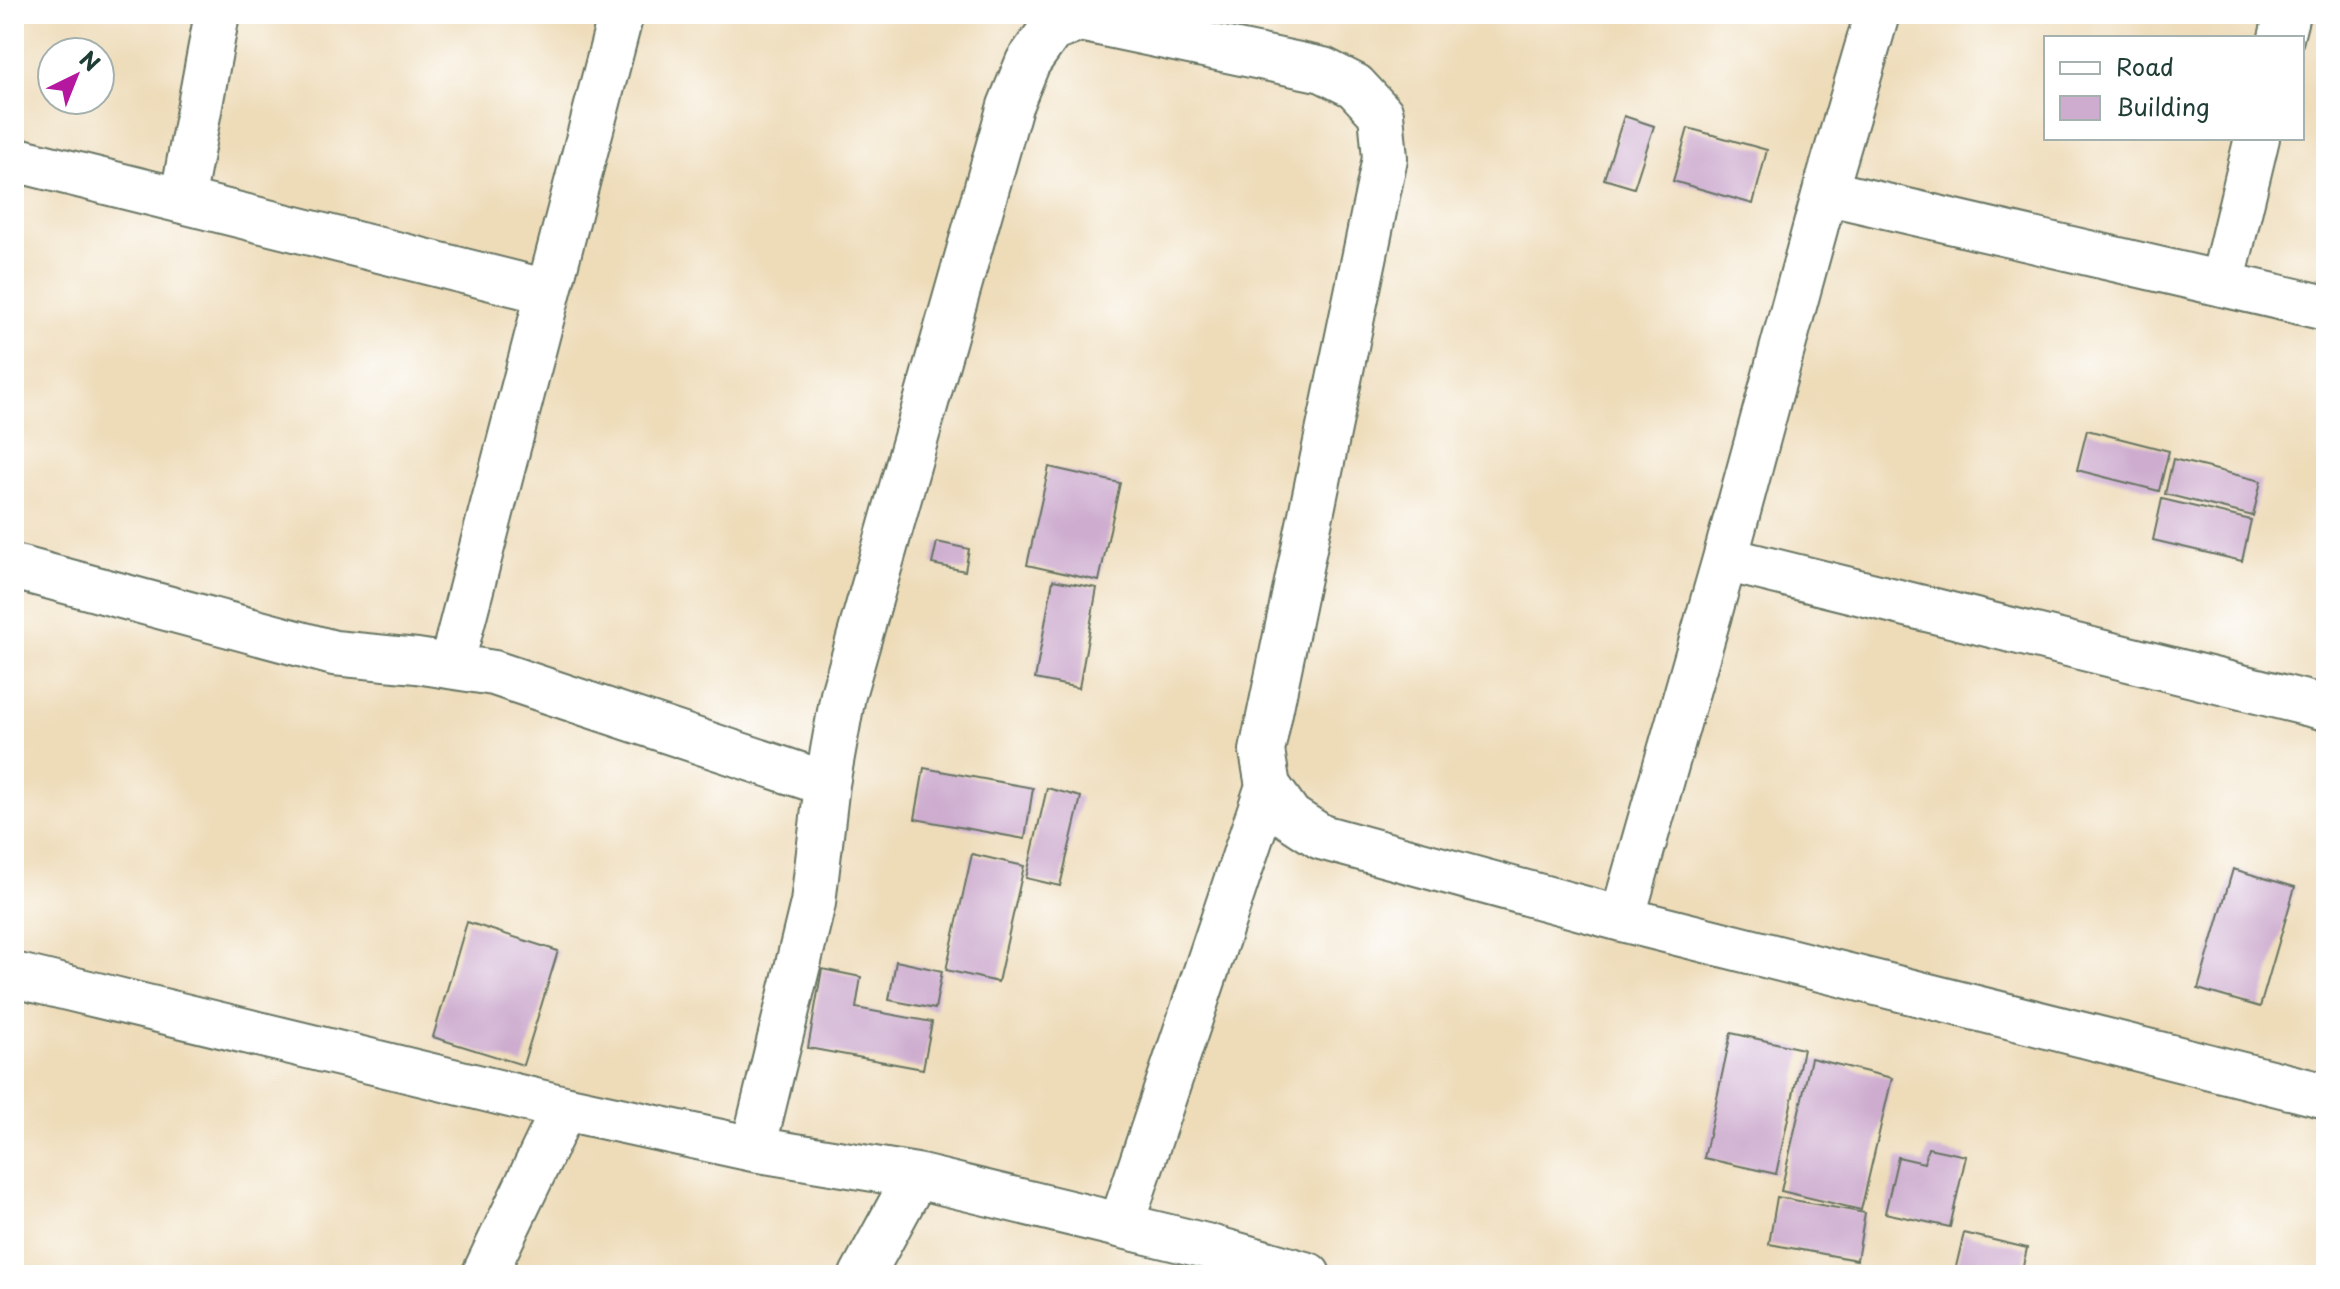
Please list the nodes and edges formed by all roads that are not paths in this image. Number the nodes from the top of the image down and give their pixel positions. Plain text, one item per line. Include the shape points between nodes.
1 (217, 14) edge
2 (621, 14) edge
3 (1877, 14) edge
4 (2287, 14) edge
5 (2282, 36) edge
6 (2257, 140) edge
7 (14, 159) edge
8 (1825, 192) junction
9 (182, 201) junction
10 (2222, 284) junction
11 (548, 292) junction
12 (2326, 308) edge
13 (1725, 559) junction
14 (14, 567) edge
15 (451, 666) junction
16 (2326, 708) edge
17 (827, 784) junction
18 (1268, 786) junction
19 (1622, 919) junction
20 (14, 975) edge
21 (2326, 1096) edge
22 (564, 1108) junction
23 (753, 1149) junction
24 (916, 1176) junction
25 (1121, 1225) junction
26 (484, 1275) edge
27 (862, 1275) edge
28 (1308, 1275) edge

1 - 9 street
2 - 11 street
3 - 8 street
4 - 5 street
6 - 10 street
7 - 9 street
8 - 10 street
8 - 13 street
9 - 11 street
10 - 12 street
11 - 15 street
13 - 16 street
13 - 19 street
14 - 15 street via 334,653
15 - 17 street via 494,673
17 - 18 street via 843,695 1010,106 1028,62 1051,30 1080,19 1323,70 1355,86 1381,114 1385,158 1262,751
17 - 23 street via 813,903
18 - 19 street via 1290,817 1321,837
18 - 25 street
19 - 21 street
20 - 22 street
22 - 23 street
22 - 26 street
23 - 24 street
24 - 25 street
24 - 27 street
25 - 28 street

